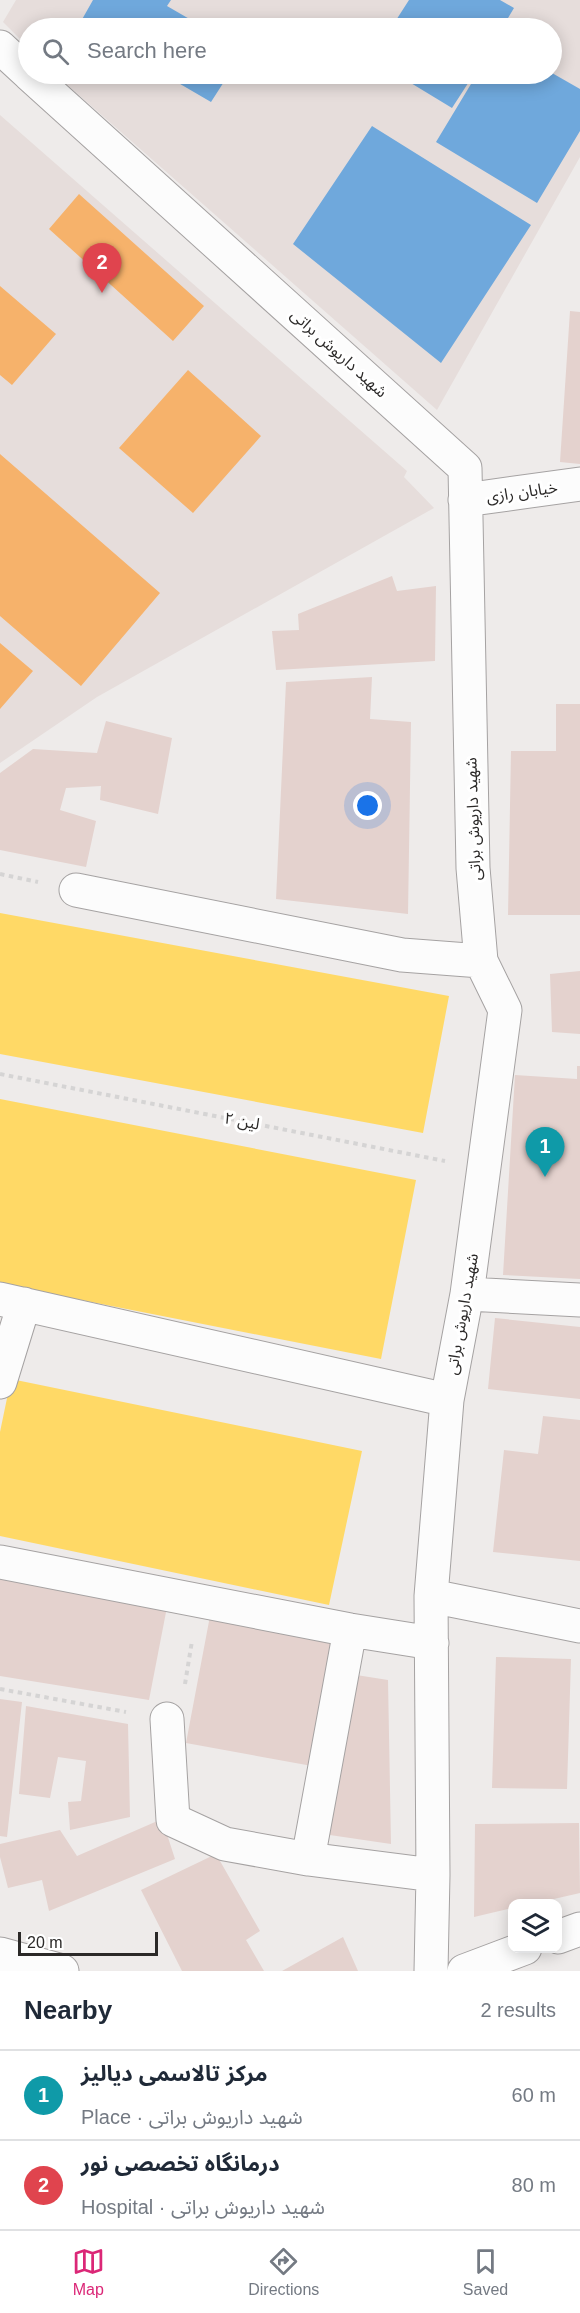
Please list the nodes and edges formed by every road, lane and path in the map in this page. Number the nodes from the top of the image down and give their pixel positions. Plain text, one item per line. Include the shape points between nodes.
1 (0, 47) edge
2 (18, 63) edge
3 (41, 84) edge
4 (580, 484) edge
5 (465, 500) junction
6 (76, 890) dead end
7 (481, 960) junction
8 (0, 1074) edge
9 (484, 1169) junction
10 (467, 1294) junction
11 (580, 1300) edge
12 (12, 1302) edge
13 (0, 1382) edge
14 (447, 1400) junction
15 (0, 1562) edge
16 (431, 1596) junction
17 (199, 1600) junction
18 (580, 1626) edge
19 (350, 1630) junction
20 (432, 1643) junction
21 (0, 1689) edge
22 (166, 1719) junction
23 (308, 1859) junction
24 (433, 1875) junction
25 (580, 1929) edge
26 (562, 1936) edge
27 (512, 1953) edge
28 (0, 1954) edge
29 (62, 1971) edge
30 (431, 1971) edge
31 (464, 1971) edge

1 - 2 street, شهید داریوش براتی
3 - 5 street, شهید داریوش براتی via 465,468
4 - 5 street, خیابان رازی
5 - 7 street, شهید داریوش براتی via 473,868
6 - 7 street via 402,955
7 - 9 street, شهید داریوش براتی via 505,1010
8 - 9 path, لين ۲
9 - 10 street, شهید داریوش براتی
10 - 11 street
10 - 14 street, شهید داریوش براتی
12 - 13 street
12 - 14 street
14 - 16 street, شهید داریوش براتی
15 - 17 street
16 - 18 street
16 - 20 street, شهید داریوش براتی
17 - 19 street
17 - 22 path via 180,1714
19 - 20 street
19 - 23 street
20 - 24 street, شهید داریوش براتی
21 - 22 path
22 - 23 street via 173,1820 225,1844
23 - 24 street
24 - 30 street, شهید داریوش براتی
25 - 26 street
27 - 31 street
28 - 29 street

